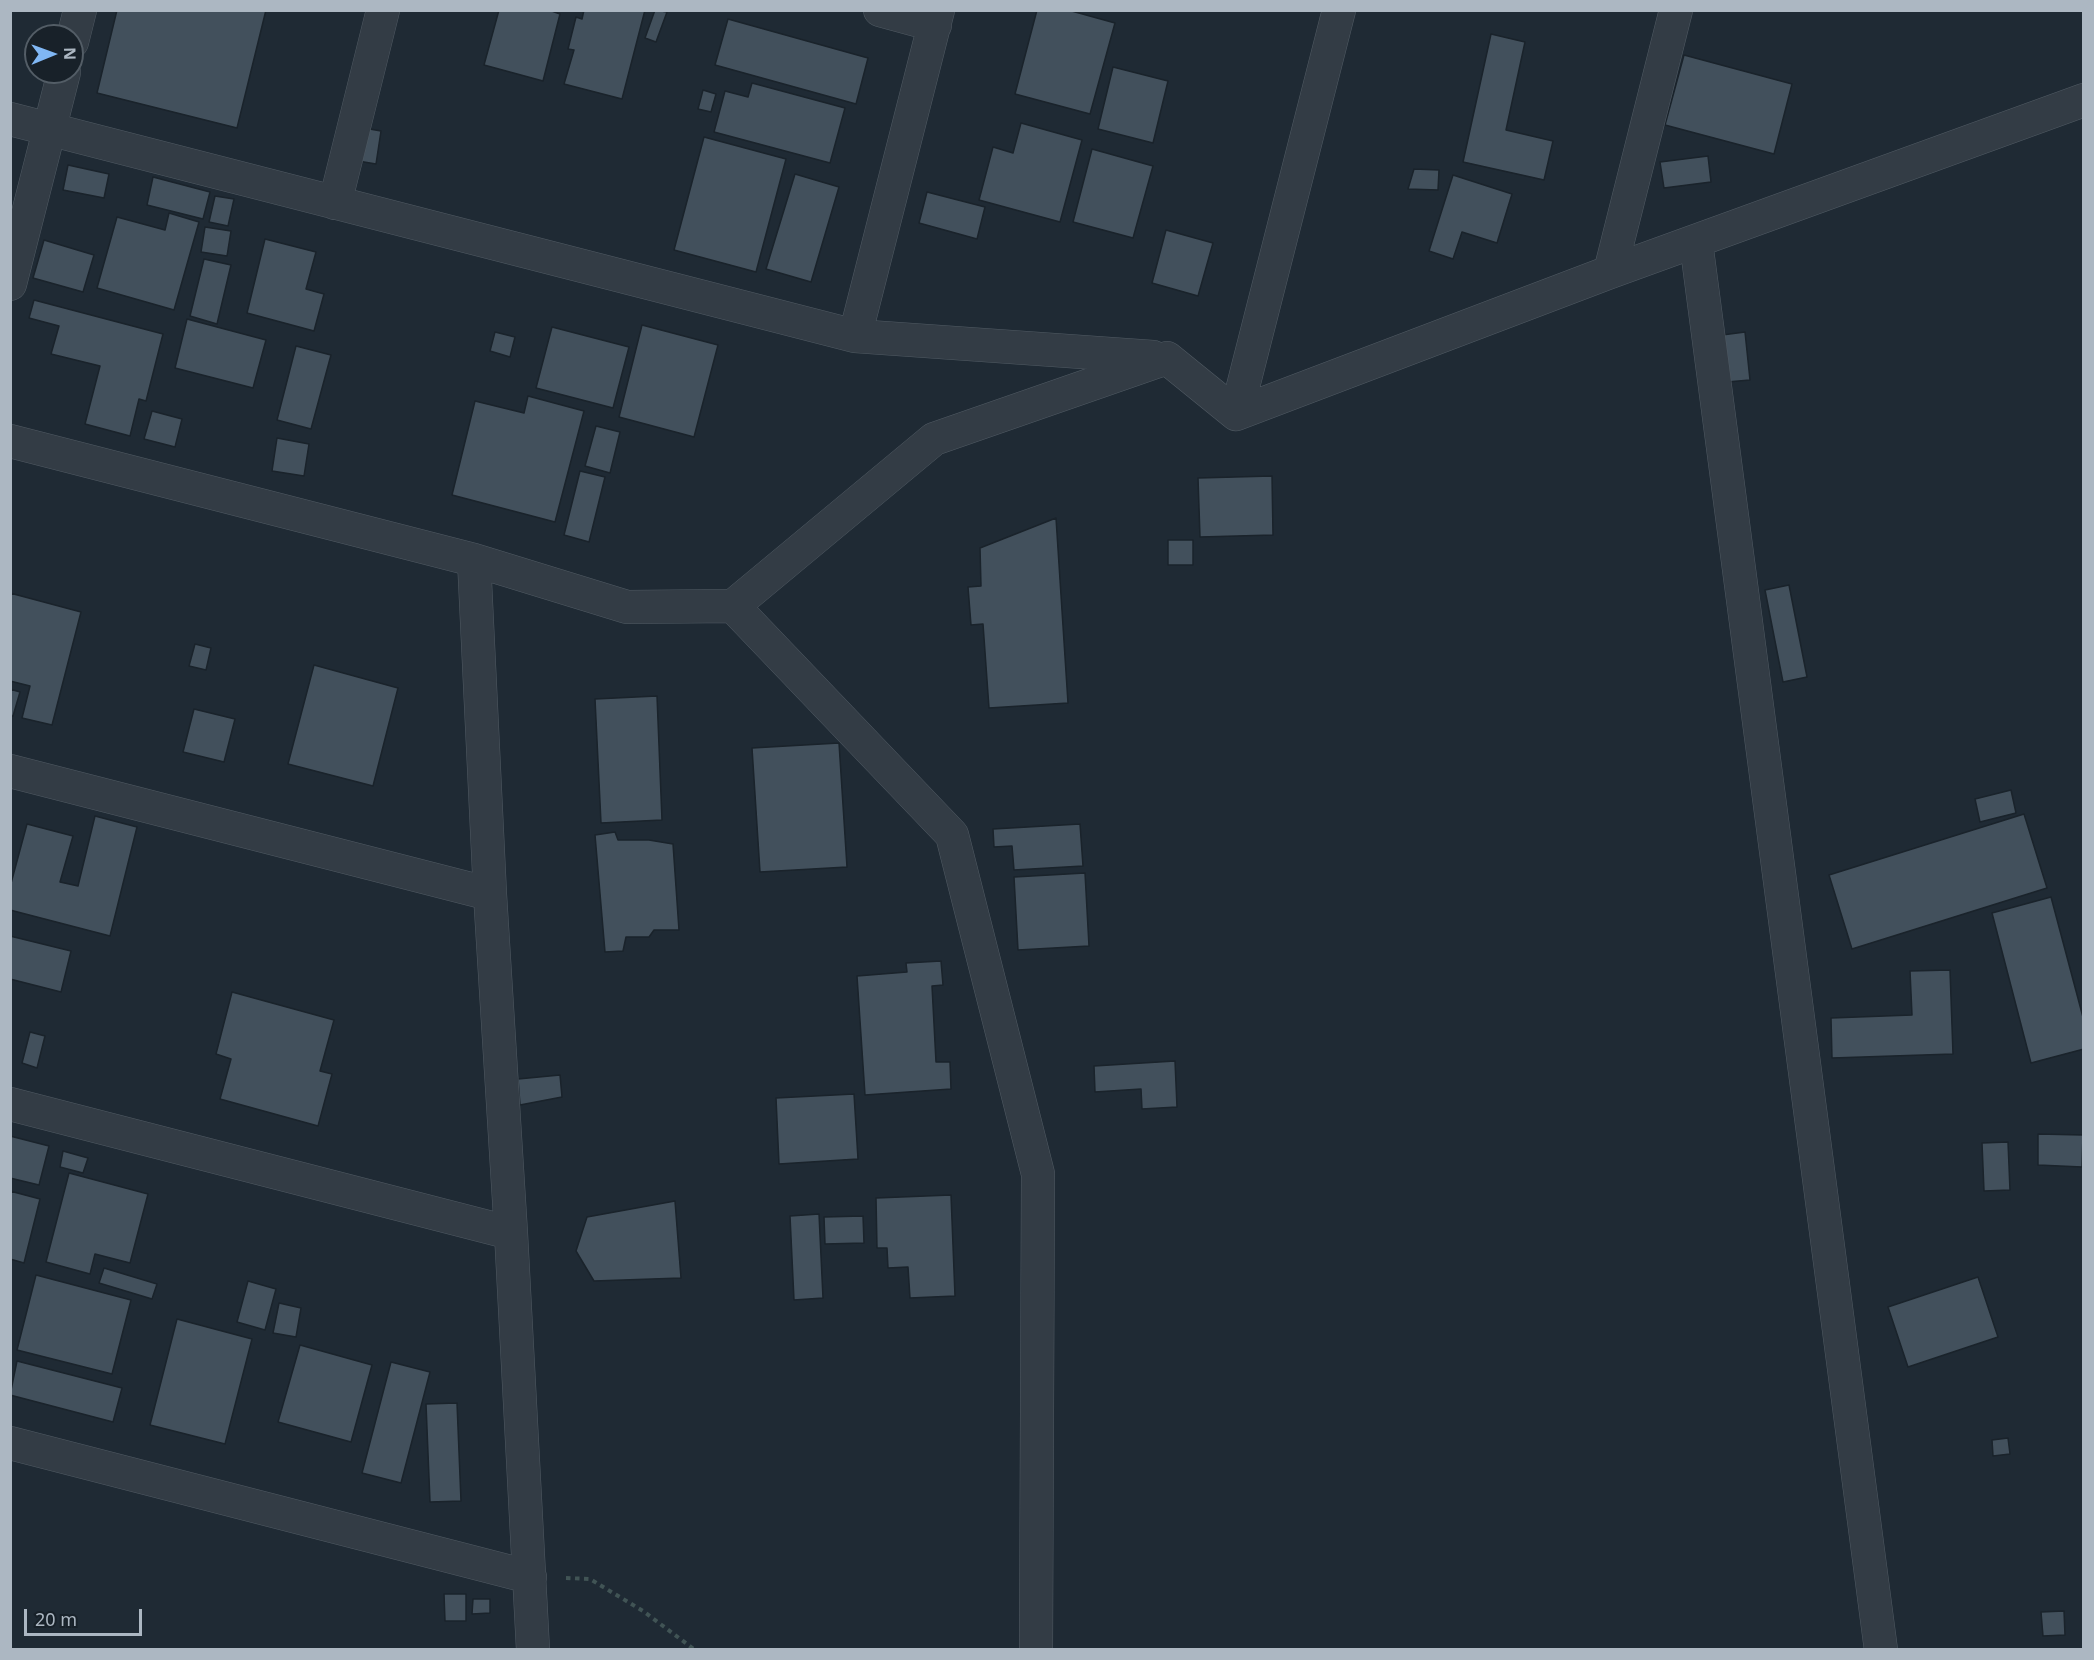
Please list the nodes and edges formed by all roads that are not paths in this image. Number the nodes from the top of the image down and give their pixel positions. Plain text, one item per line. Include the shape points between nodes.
1 (383, 10) edge
2 (880, 10) edge
3 (1339, 10) edge
4 (1676, 10) edge
5 (937, 18) edge
6 (61, 84) edge
7 (2084, 100) edge
8 (10, 119) edge
9 (50, 129) junction
10 (334, 203) junction
11 (1696, 242) junction
12 (1610, 272) junction
13 (10, 284) edge
14 (855, 336) junction
15 (1167, 357) junction
16 (1236, 414) junction
17 (10, 441) edge
18 (474, 560) junction
19 (734, 606) junction
20 (10, 771) edge
21 (490, 894) junction
22 (10, 1104) edge
23 (511, 1233) junction
24 (10, 1443) edge
25 (530, 1577) junction
26 (533, 1650) edge
27 (1036, 1650) edge
28 (1881, 1650) edge

1 - 10 street
2 - 5 street
3 - 16 street
4 - 12 street
5 - 14 street
6 - 9 street
7 - 11 street
8 - 9 street
9 - 10 street
9 - 13 street
10 - 14 street
11 - 12 street
11 - 28 street
12 - 16 street
14 - 15 street
15 - 16 street
15 - 19 street via 934,438
17 - 18 street
18 - 19 street via 627,608
18 - 21 street
19 - 27 street via 952,835 1038,1174
20 - 21 street
21 - 23 street
22 - 23 street
23 - 25 street
24 - 25 street
25 - 26 street

